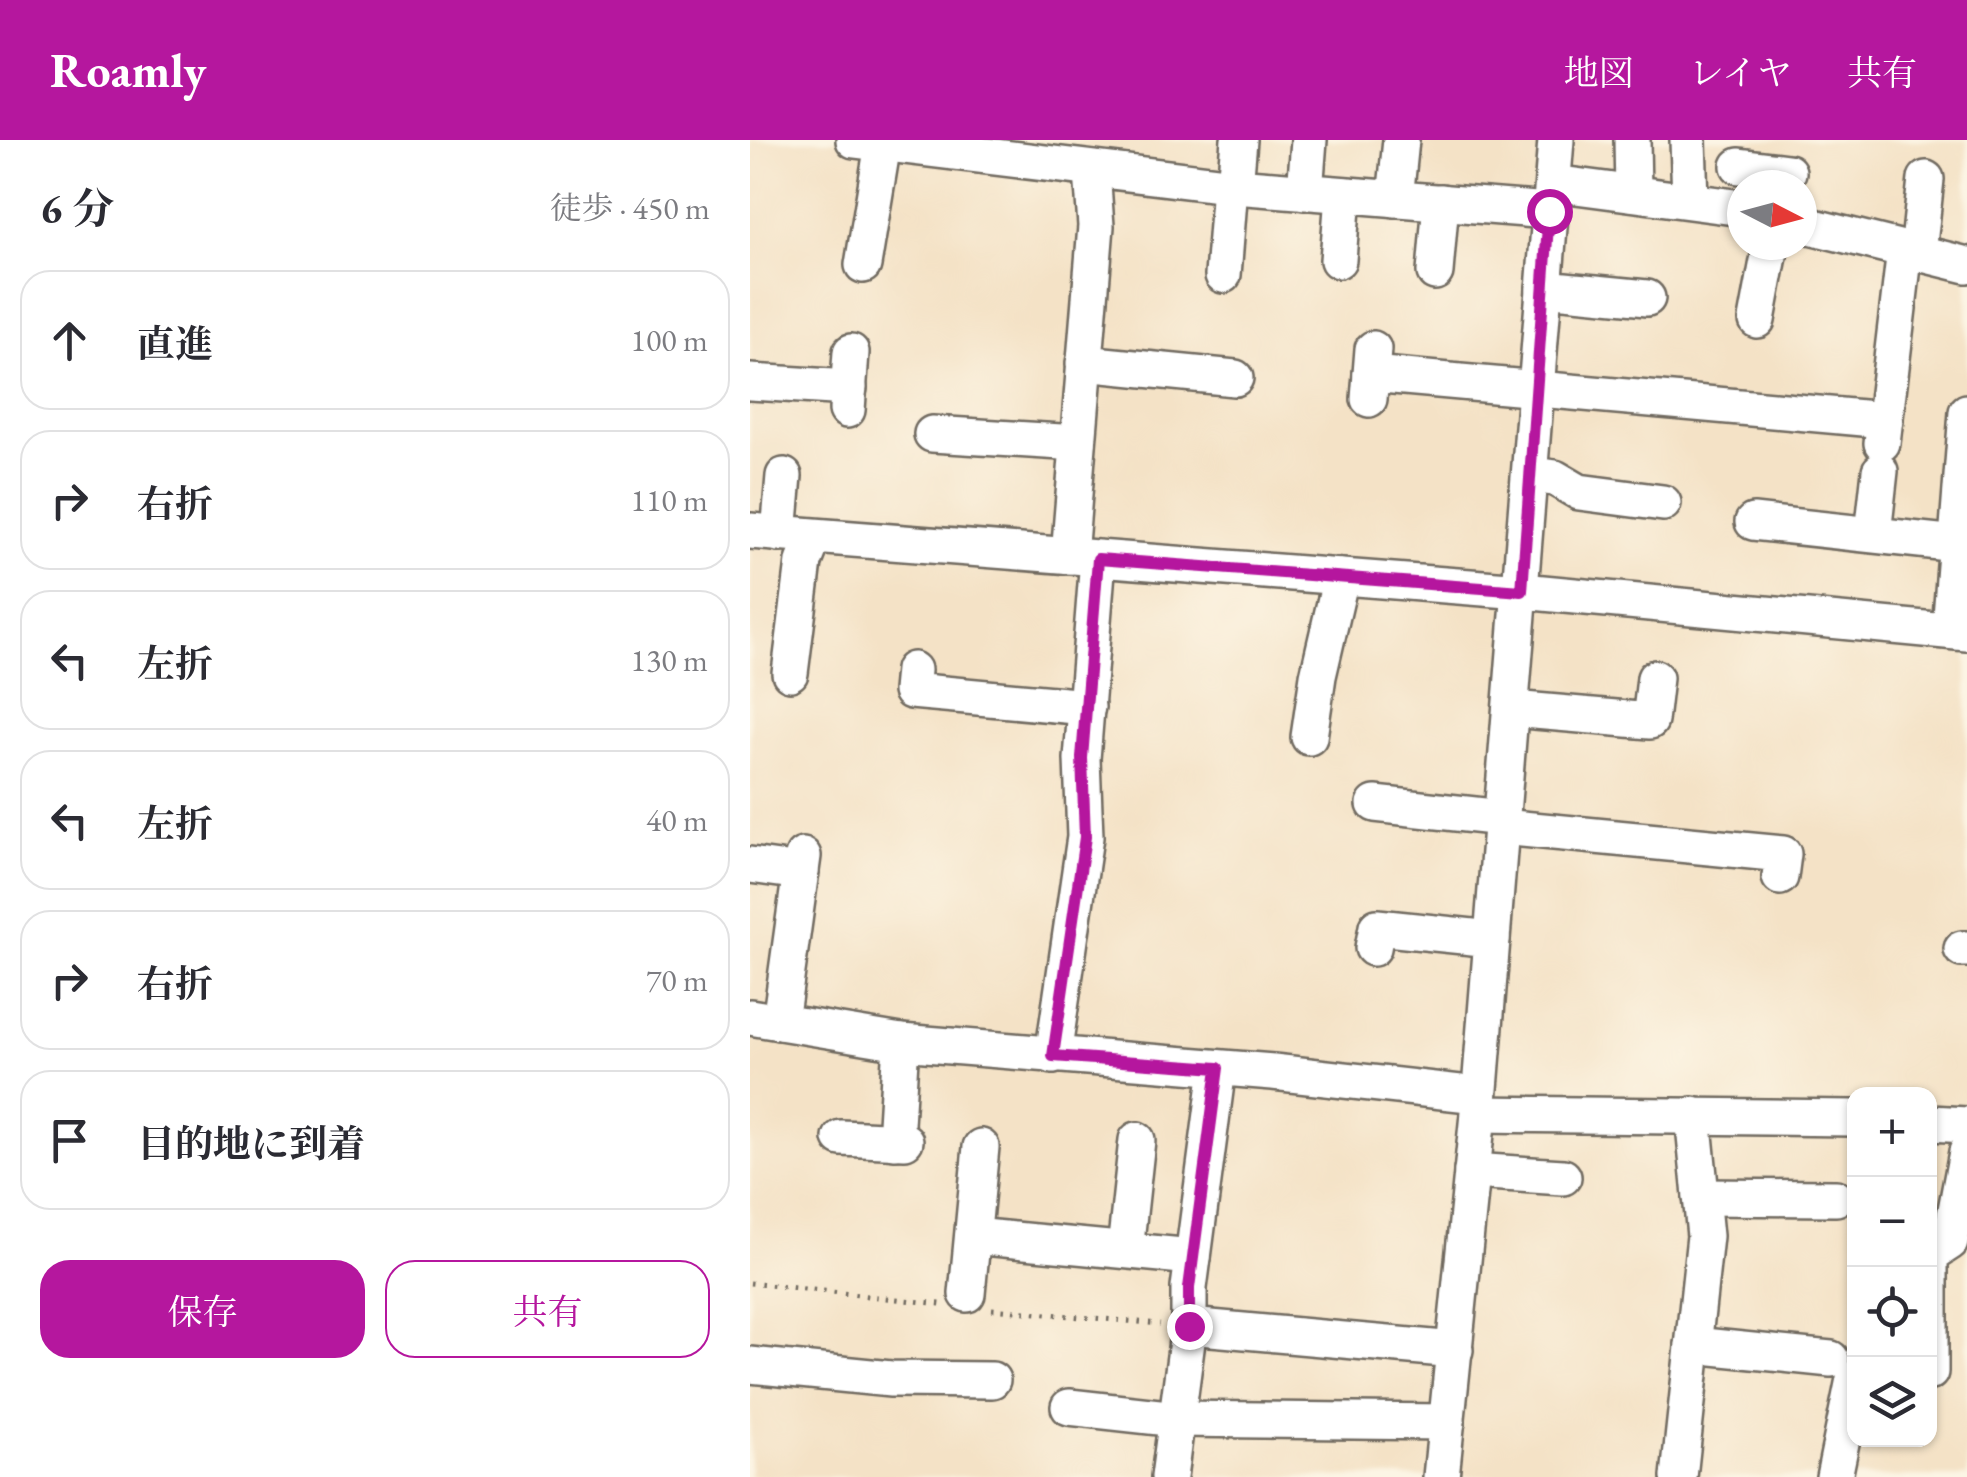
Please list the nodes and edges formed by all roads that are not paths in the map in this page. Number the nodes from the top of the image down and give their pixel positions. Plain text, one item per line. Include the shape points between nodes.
1 (1239, 140) edge
2 (1309, 140) edge
3 (1400, 140) edge
4 (1556, 140) edge
5 (1632, 140) edge
6 (1688, 140) edge
7 (869, 142) edge
8 (1739, 166) dead end
9 (1789, 166) edge
10 (1092, 171) junction
11 (1926, 178) dead end
12 (1233, 186) junction
13 (1305, 192) junction
14 (1633, 193) junction
15 (1342, 195) junction
16 (1551, 197) junction
17 (1395, 199) junction
18 (1690, 200) junction
19 (1441, 202) junction
20 (1727, 206) edge
21 (1817, 228) edge
22 (1912, 251) junction
23 (1338, 260) dead end
24 (1768, 260) edge
25 (1967, 264) edge
26 (864, 266) dead end
27 (1435, 272) dead end
28 (1223, 275) dead end
29 (1544, 288) junction
30 (1646, 298) dead end
31 (1757, 320) dead end
32 (851, 352) dead end
33 (1084, 364) junction
34 (1371, 374) dead end
35 (1235, 378) dead end
36 (750, 382) edge
37 (1536, 386) junction
38 (1967, 412) edge
39 (932, 434) dead end
40 (1078, 443) junction
41 (1882, 445) junction
42 (1530, 475) junction
43 (784, 476) dead end
44 (1663, 503) dead end
45 (1752, 522) dead end
46 (1873, 534) junction
47 (814, 536) junction
48 (758, 539) edge
49 (1957, 544) junction
50 (1083, 557) junction
51 (1341, 577) junction
52 (1522, 591) junction
53 (1959, 631) edge
54 (913, 670) dead end
55 (790, 672) dead end
56 (1655, 678) dead end
57 (1086, 707) junction
58 (1512, 709) junction
59 (1309, 737) dead end
60 (1375, 804) dead end
61 (1502, 823) junction
62 (750, 865) edge
63 (1780, 876) dead end
64 (1492, 940) junction
65 (1374, 948) dead end
66 (765, 1019) edge
67 (901, 1042) junction
68 (1053, 1056) junction
69 (1218, 1068) junction
70 (1478, 1104) junction
71 (1693, 1115) junction
72 (1847, 1118) edge
73 (1937, 1123) edge
74 (1967, 1125) edge
75 (841, 1138) dead end
76 (1137, 1140) dead end
77 (1967, 1152) edge
78 (989, 1161) dead end
79 (1472, 1171) junction
80 (1563, 1177) dead end
81 (1701, 1197) junction
82 (1836, 1198) dead end
83 (973, 1236) junction
84 (1125, 1250) junction
85 (1194, 1257) junction
86 (967, 1294) dead end
87 (1189, 1326) junction
88 (1693, 1345) junction
89 (1455, 1350) junction
90 (1930, 1357) edge
91 (750, 1366) edge
92 (1843, 1369) edge
93 (992, 1380) dead end
94 (1068, 1407) dead end
95 (1177, 1420) junction
96 (1447, 1422) junction
97 (1169, 1477) edge
98 (1441, 1477) edge
99 (1679, 1477) edge
100 (1834, 1477) edge

1 - 12 street
2 - 13 street
3 - 17 street
4 - 16 street
5 - 14 street
6 - 18 street
7 - 10 street
7 - 26 street
8 - 9 street
10 - 12 street
10 - 33 street via 1096,226
11 - 22 street
12 - 13 street
12 - 28 street
13 - 15 street
14 - 16 street
14 - 18 street
15 - 17 street
15 - 23 street
16 - 19 street
16 - 29 street
17 - 19 street
18 - 20 street
19 - 27 street
21 - 22 street
22 - 25 street
22 - 41 street
24 - 31 street
29 - 30 street
29 - 37 street
32 - 36 street via 848,400
33 - 35 street
33 - 40 street
34 - 37 street
37 - 41 street
37 - 42 street
38 - 49 street
39 - 40 street
40 - 50 street
41 - 46 street
42 - 44 street via 1555,478 1579,492
42 - 52 street
43 - 48 street
45 - 46 street
46 - 49 street
47 - 48 street
47 - 50 street
47 - 55 street via 804,562
49 - 53 street
50 - 51 street
50 - 57 street via 1104,663
51 - 52 street
51 - 59 street
52 - 53 street
52 - 58 street
54 - 57 street via 911,691
56 - 58 street via 1650,721
57 - 68 street via 1085,837
58 - 61 street
60 - 61 street
61 - 63 street via 1657,831 1782,854
61 - 64 street
62 - 66 street via 802,864
64 - 65 street via 1376,926
64 - 70 street
66 - 67 street
67 - 68 street
67 - 75 street via 900,1141
68 - 69 street
69 - 70 street
69 - 85 street
70 - 71 street
70 - 79 street
71 - 72 street
71 - 81 street
73 - 74 street
76 - 84 street
77 - 90 street via 1950,1242 1930,1255
78 - 83 street
79 - 80 street
79 - 89 street
81 - 82 street
81 - 88 street via 1705,1236
83 - 84 street
83 - 86 street
84 - 85 street
85 - 87 street
87 - 89 street
87 - 95 street
88 - 92 street
88 - 99 street
89 - 96 street
91 - 93 street
92 - 100 street
94 - 95 street
95 - 96 street
95 - 97 street
96 - 98 street

